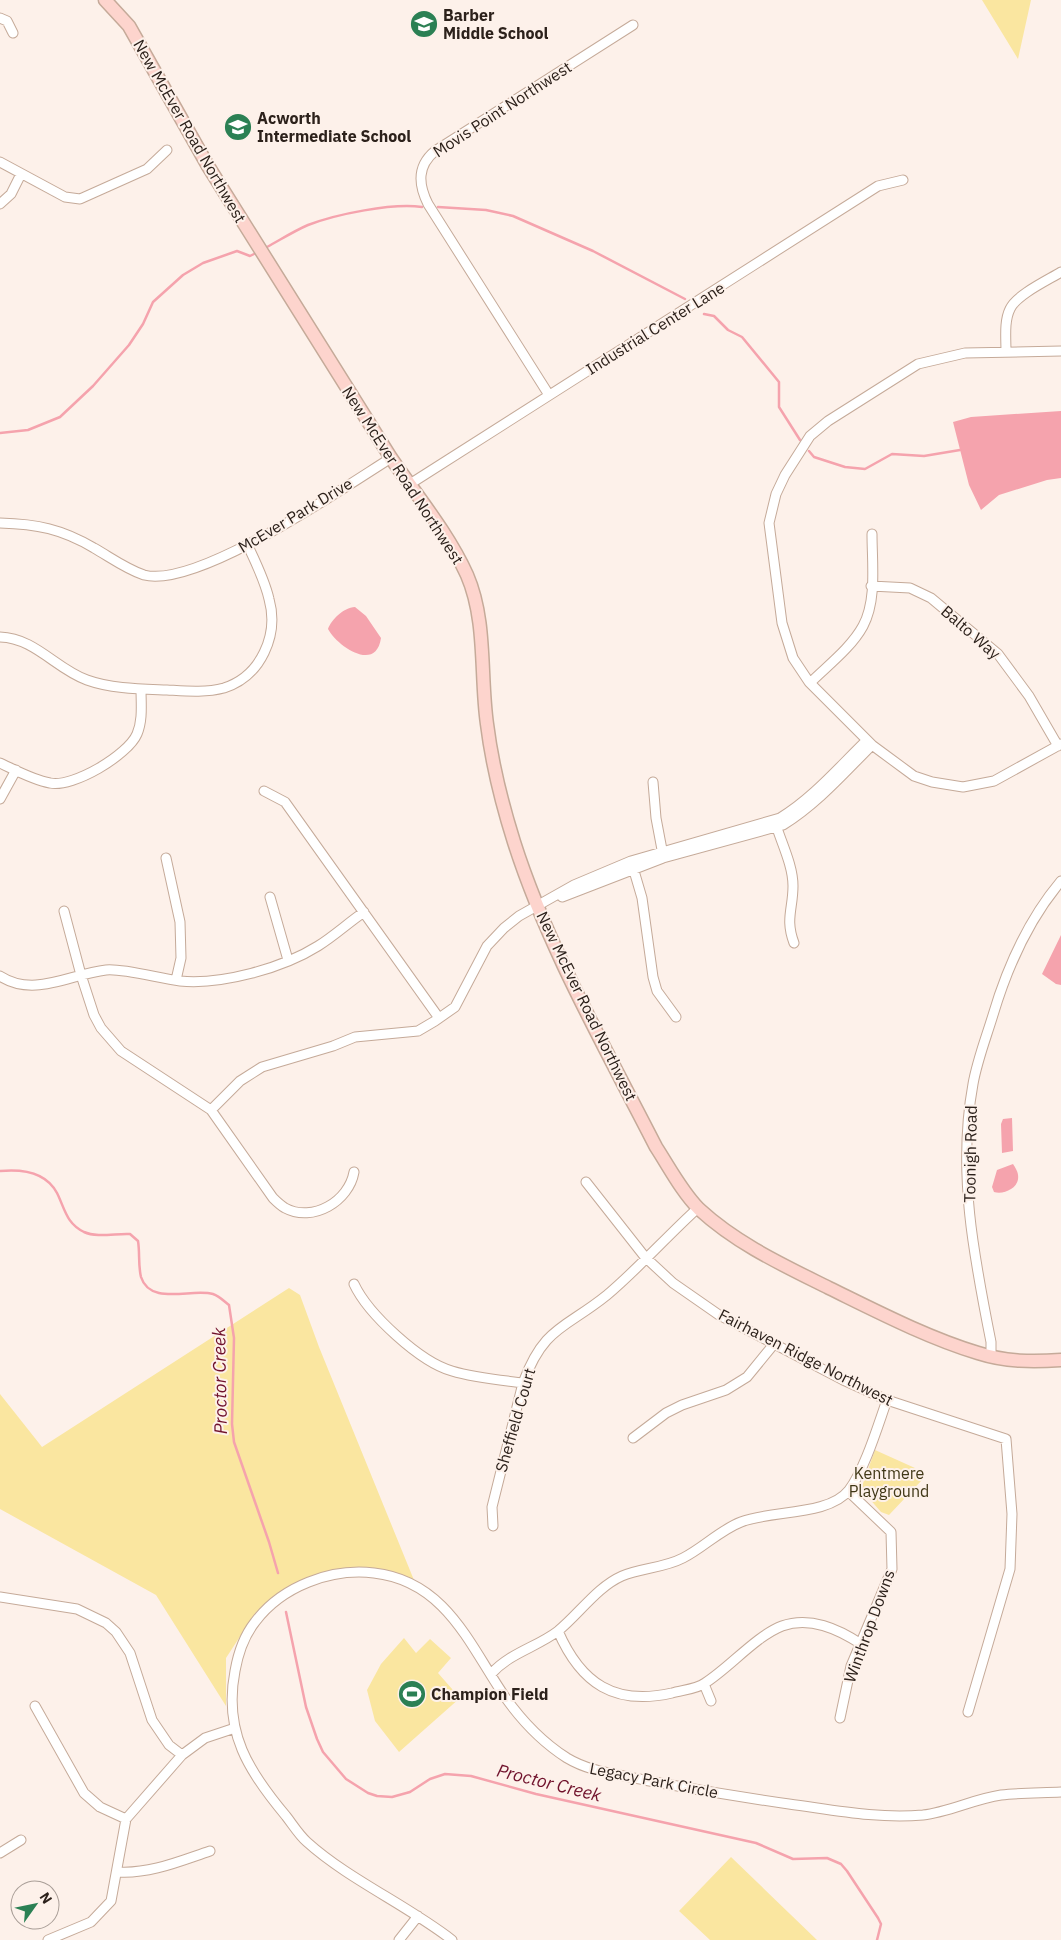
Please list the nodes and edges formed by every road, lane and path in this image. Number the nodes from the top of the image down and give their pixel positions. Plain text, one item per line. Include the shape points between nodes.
1 (105, 0) edge
2 (0, 18) edge
3 (633, 24) dead end
4 (13, 33) dead end
5 (167, 150) dead end
6 (0, 162) edge
7 (20, 174) junction
8 (903, 180) dead end
9 (0, 204) edge
10 (1061, 272) edge
11 (1061, 351) edge
12 (1006, 352) junction
13 (549, 395) junction
14 (391, 458) junction
15 (410, 484) junction
16 (0, 523) edge
17 (872, 534) dead end
18 (248, 546) junction
19 (871, 586) junction
20 (0, 636) edge
21 (810, 683) junction
22 (141, 689) junction
23 (869, 742) junction
24 (1059, 745) edge
25 (0, 762) edge
26 (16, 770) junction
27 (654, 782) dead end
28 (264, 791) dead end
29 (0, 799) edge
30 (775, 824) junction
31 (663, 854) junction
32 (166, 858) dead end
33 (633, 865) junction
34 (1061, 881) edge
35 (270, 897) dead end
36 (538, 905) junction
37 (64, 911) dead end
38 (364, 912) junction
39 (794, 943) dead end
40 (288, 960) junction
41 (81, 975) junction
42 (0, 976) edge
43 (176, 980) junction
44 (676, 1017) dead end
45 (439, 1018) junction
46 (211, 1110) junction
47 (354, 1172) dead end
48 (586, 1182) dead end
49 (698, 1208) junction
50 (645, 1257) junction
51 (354, 1284) dead end
52 (774, 1344) junction
53 (991, 1356) junction
54 (1061, 1360) edge
55 (523, 1383) junction
56 (887, 1400) junction
57 (633, 1438) dead end
58 (848, 1491) junction
59 (493, 1526) dead end
60 (0, 1597) edge
61 (558, 1631) junction
62 (861, 1644) junction
63 (492, 1673) junction
64 (704, 1684) junction
65 (711, 1701) dead end
66 (35, 1706) dead end
67 (968, 1712) dead end
68 (840, 1718) dead end
69 (235, 1728) junction
70 (182, 1755) junction
71 (1061, 1792) edge
72 (126, 1819) junction
73 (21, 1840) dead end
74 (210, 1851) dead end
75 (0, 1853) edge
76 (118, 1872) junction
77 (418, 1916) junction
78 (48, 1940) edge
79 (399, 1940) edge
80 (452, 1940) edge

1 - 14 street, New McEver Road Northwest via 129,26 208,166
2 - 4 street via 7,21
3 - 13 street, Movis Point Northwest via 435,151 421,170 420,186 428,204
5 - 7 street via 146,168 80,200 65,197
6 - 7 street
7 - 9 street via 11,194
8 - 13 street, Industrial Center Lane via 878,186
10 - 12 street via 1010,307 1006,320
11 - 12 street
12 - 21 street via 965,352 918,364 810,436 785,475 769,522 787,644
13 - 15 street, Industrial Center Lane
14 - 15 street, New McEver Road Northwest
14 - 18 street, McEver Park Drive
15 - 36 street, New McEver Road Northwest via 467,575 475,600 486,724 494,763 514,842
16 - 18 street, McEver Park Drive via 56,529 144,575 177,574
17 - 19 street
18 - 22 street via 267,591 272,615 268,644 256,666 236,682 213,690
19 - 21 street via 870,605 863,626
19 - 24 street, Balto Way via 910,588 930,598 998,654
20 - 22 street via 34,646 72,673 88,680
21 - 23 street
22 - 26 street via 139,728 133,742 119,754 70,782 50,784
23 - 24 street via 914,776 963,787 994,781
23 - 30 street via 800,814
25 - 26 street
26 - 29 street
27 - 31 street
28 - 38 street via 285,802
30 - 31 street
30 - 39 street via 793,884 788,927
31 - 33 street
32 - 43 street via 180,922 181,958
33 - 36 street
33 - 44 street via 642,898 653,977 657,991
34 - 53 street, Toonigh Road via 1045,900 1004,980 973,1082 967,1124 967,1183 972,1252 991,1342
35 - 40 street
36 - 45 street via 504,928 488,946 455,1007
36 - 49 street, New McEver Road Northwest via 656,1147
37 - 41 street
38 - 40 street via 317,946
38 - 45 street
40 - 43 street via 214,982
41 - 42 street via 36,986 16,984
41 - 43 street via 107,969
41 - 46 street via 94,1015 121,1050
45 - 46 street via 418,1031 355,1037 262,1067 240,1081
46 - 47 street via 273,1198 285,1208 304,1212 337,1202 352,1184
48 - 50 street, Fairhaven Ridge Northwest
49 - 50 street, Sheffield Court
49 - 53 street, New McEver Road Northwest via 733,1236 774,1260 878,1313
50 - 52 street, Fairhaven Ridge Northwest via 673,1283 711,1310
50 - 55 street, Sheffield Court via 607,1295 557,1328 540,1346
51 - 55 street via 376,1318 437,1365 451,1371
52 - 56 street, Fairhaven Ridge Northwest
52 - 57 street via 747,1377 726,1390 666,1413
53 - 54 street, New McEver Road Northwest via 1026,1362
55 - 59 street, Sheffield Court via 492,1507
56 - 58 street
56 - 67 street, Fairhaven Ridge Northwest via 1006,1439 1012,1514 1010,1569
58 - 61 street via 834,1502 816,1508 767,1514 740,1522 683,1558 622,1576
58 - 62 street, Winthrop Downs via 891,1532 892,1538 892,1569
60 - 70 street via 77,1610 106,1623 130,1653 152,1720 169,1745
61 - 63 street via 507,1660
61 - 64 street via 579,1668 596,1684 615,1693 630,1697 659,1696
62 - 64 street via 836,1629 819,1624 782,1626
62 - 68 street, Winthrop Downs via 852,1666
63 - 69 street, Legacy Park Circle via 447,1609 431,1595 375,1573 326,1576 289,1592 266,1609 254,1623 238,1656 234,1677 231,1705
63 - 71 street, Legacy Park Circle via 520,1716 549,1746 588,1768 621,1776 866,1816 925,1815 1001,1795
64 - 65 street
66 - 72 street via 84,1792 100,1807
69 - 70 street via 205,1738
69 - 77 street, Legacy Park Circle via 244,1757 258,1783 306,1842
70 - 72 street
72 - 76 street
73 - 75 street
74 - 76 street via 152,1870
76 - 78 street via 111,1901 91,1922
77 - 79 street
77 - 80 street, Legacy Park Circle

